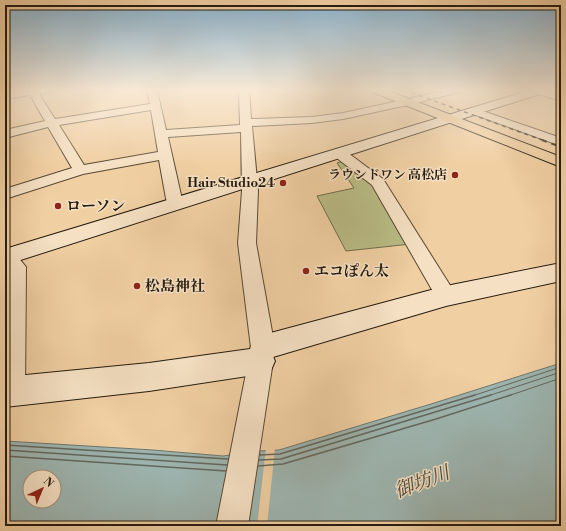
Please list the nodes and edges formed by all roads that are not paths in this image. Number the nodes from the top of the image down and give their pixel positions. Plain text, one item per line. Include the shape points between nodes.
1 (46, 115) edge
2 (101, 115) edge
3 (157, 115) edge
4 (245, 115) edge
5 (349, 115) edge
6 (446, 115) edge
7 (463, 115) edge
8 (482, 115) edge
9 (454, 118) junction
10 (51, 123) junction
11 (246, 125) junction
12 (5, 134) edge
13 (161, 134) junction
14 (555, 149) edge
15 (339, 153) junction
16 (165, 156) junction
17 (561, 162) edge
18 (80, 170) junction
19 (249, 181) junction
20 (5, 194) edge
21 (175, 204) junction
22 (5, 255) edge
23 (561, 272) edge
24 (446, 296) junction
25 (262, 355) junction
26 (9, 392) edge
27 (232, 526) edge

1 - 10 street
2 - 10 street
3 - 13 street
4 - 11 street
5 - 11 street
6 - 9 highway
7 - 9 street
8 - 14 street
9 - 14 highway
9 - 15 street
10 - 12 street
10 - 18 street
11 - 13 street
11 - 19 street
13 - 16 street
14 - 17 highway
15 - 19 street
15 - 24 street via 378,182
16 - 18 street
16 - 21 street
18 - 20 street
19 - 21 street
19 - 25 street via 247,243
21 - 22 street
22 - 26 street via 16,267
23 - 24 street
24 - 25 street
25 - 26 street
25 - 27 street

